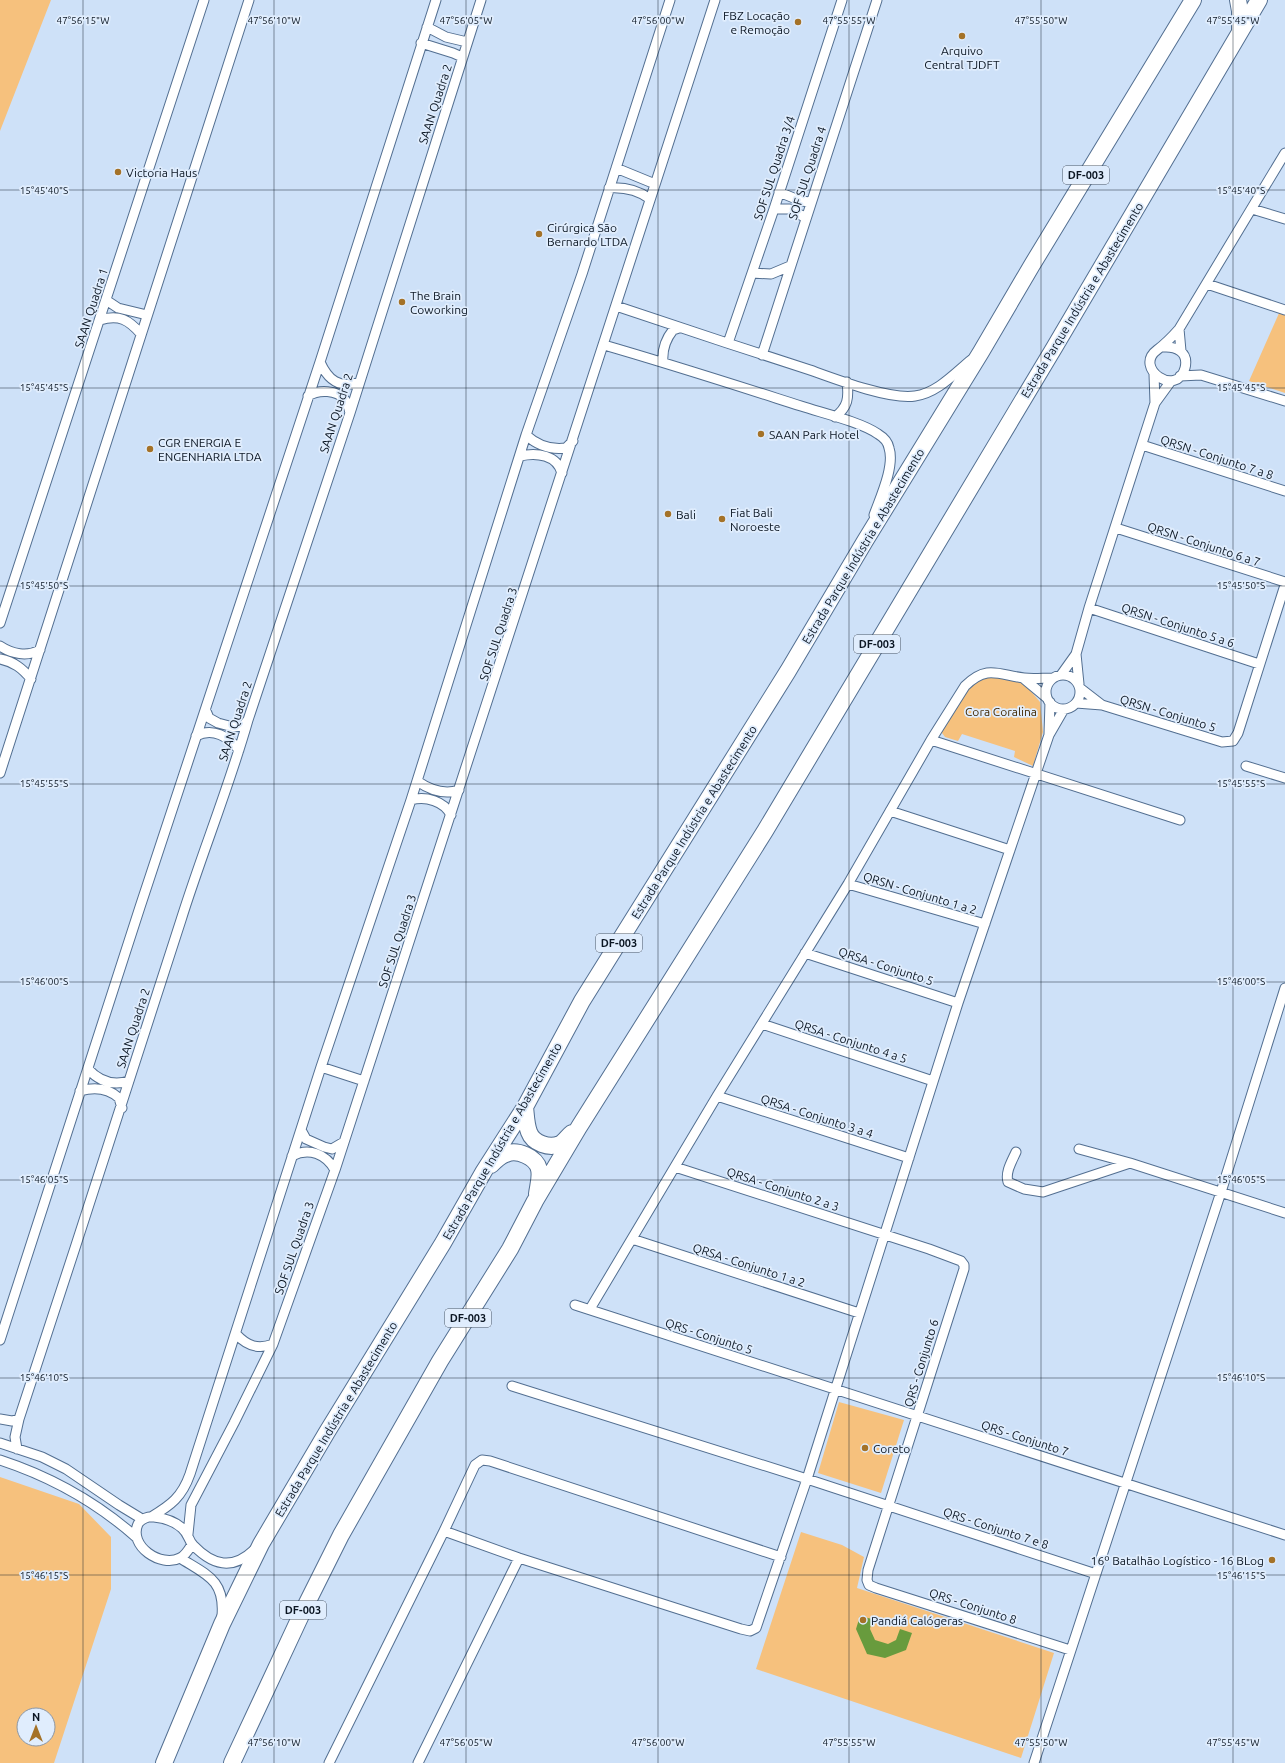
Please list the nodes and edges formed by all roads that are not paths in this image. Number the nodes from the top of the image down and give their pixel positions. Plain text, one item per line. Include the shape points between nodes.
1 (204, 0) edge
2 (249, 0) edge
3 (436, 0) edge
4 (481, 0) edge
5 (670, 0) edge
6 (715, 0) edge
7 (842, 0) edge
8 (877, 0) edge
9 (1193, 0) edge
10 (1238, 0) edge
11 (1258, 0) edge
12 (427, 27) junction
13 (1240, 30) junction
14 (467, 42) junction
15 (421, 44) junction
16 (462, 57) junction
17 (1285, 154) edge
18 (616, 168) junction
19 (655, 184) junction
20 (609, 188) junction
21 (779, 192) junction
22 (650, 199) junction
23 (810, 202) junction
24 (774, 209) junction
25 (1252, 209) junction
26 (806, 218) junction
27 (1285, 219) edge
28 (790, 266) junction
29 (752, 273) junction
30 (1207, 284) junction
31 (106, 300) junction
32 (616, 306) junction
33 (1285, 310) edge
34 (147, 315) junction
35 (100, 320) junction
36 (679, 328) junction
37 (1180, 329) junction
38 (141, 334) junction
39 (728, 343) junction
40 (604, 345) junction
41 (1163, 347) junction
42 (1181, 351) junction
43 (981, 352) junction
44 (762, 355) junction
45 (320, 362) junction
46 (663, 362) junction
47 (1186, 362) junction
48 (1154, 374) junction
49 (1201, 374) junction
50 (1180, 376) junction
51 (1171, 381) junction
52 (359, 382) junction
53 (847, 382) junction
54 (308, 396) junction
55 (1285, 401) edge
56 (1155, 403) junction
57 (350, 413) junction
58 (835, 417) junction
59 (526, 435) junction
60 (573, 440) junction
61 (1142, 445) junction
62 (520, 456) junction
63 (562, 473) junction
64 (1285, 491) edge
65 (1116, 528) junction
66 (865, 540) junction
67 (1285, 582) edge
68 (1285, 585) edge
69 (1089, 608) junction
70 (0, 623) edge
71 (0, 646) edge
72 (40, 650) junction
73 (1076, 654) junction
74 (0, 659) edge
75 (1259, 664) junction
76 (1057, 677) junction
77 (1023, 678) junction
78 (30, 679) junction
79 (1079, 686) junction
80 (1049, 700) junction
81 (1076, 703) junction
82 (1102, 705) junction
83 (1064, 709) junction
84 (206, 710) junction
85 (248, 720) junction
86 (1049, 735) junction
87 (196, 736) junction
88 (931, 740) junction
89 (240, 750) junction
90 (1246, 766) dead end
91 (0, 773) edge
92 (1036, 774) junction
93 (1285, 778) edge
94 (417, 781) junction
95 (459, 790) junction
96 (411, 800) junction
97 (890, 811) junction
98 (451, 815) junction
99 (1180, 820) dead end
100 (1010, 850) junction
101 (848, 884) junction
102 (984, 924) junction
103 (805, 953) junction
104 (1285, 988) edge
105 (958, 1002) junction
106 (762, 1024) junction
107 (321, 1067) junction
108 (88, 1069) junction
109 (129, 1081) junction
110 (364, 1081) junction
111 (933, 1082) junction
112 (80, 1091) junction
113 (716, 1096) junction
114 (525, 1107) junction
115 (122, 1108) junction
116 (578, 1127) junction
117 (301, 1130) junction
118 (344, 1142) junction
119 (1079, 1149) dead end
120 (1016, 1152) dead end
121 (292, 1156) junction
122 (909, 1158) junction
123 (1130, 1163) junction
124 (675, 1167) junction
125 (335, 1170) junction
126 (484, 1171) junction
127 (1221, 1192) junction
128 (535, 1201) junction
129 (1285, 1213) edge
130 (884, 1234) junction
131 (632, 1239) junction
132 (959, 1260) joint
133 (575, 1305) dead end
134 (590, 1309) junction
135 (859, 1313) junction
136 (236, 1334) junction
137 (0, 1340) edge
138 (273, 1344) junction
139 (512, 1386) dead end
140 (835, 1390) junction
141 (917, 1416) junction
142 (0, 1419) edge
143 (19, 1420) junction
144 (0, 1443) edge
145 (17, 1449) junction
146 (0, 1460) edge
147 (807, 1479) junction
148 (1125, 1484) junction
149 (888, 1506) junction
150 (147, 1518) junction
151 (444, 1531) junction
152 (188, 1534) junction
153 (1285, 1535) edge
154 (136, 1537) junction
155 (192, 1544) junction
156 (261, 1544) junction
157 (781, 1557) junction
158 (180, 1558) junction
159 (520, 1558) junction
160 (1096, 1574) junction
161 (222, 1624) junction
162 (1070, 1650) junction
163 (164, 1763) edge
164 (232, 1763) edge
165 (329, 1763) edge
166 (418, 1763) edge
167 (1034, 1763) edge

1 - 31 street, SAAN Quadra 1
2 - 34 street
3 - 12 street
4 - 14 street, SAAN Quadra 2
5 - 18 street
6 - 19 street, SOF SUL Quadra 3
7 - 21 street, SOF SUL Quadra 3/4
8 - 23 street, SOF SUL Quadra 4
9 - 43 highway, Estrada Parque Indústria e Abastecimento / DF-003
10 - 13 highway
11 - 13 highway, Estrada Parque Indústria e Abastecimento / DF-003
12 - 14 street via 446,37
12 - 15 street
13 - 116 highway, Estrada Parque Indústria e Abastecimento / DF-003 via 1058,342 765,831
14 - 16 street, SAAN Quadra 2
15 - 16 street
15 - 45 street
16 - 52 street, SAAN Quadra 2
17 - 25 street
18 - 19 street
18 - 20 street
19 - 22 street, SOF SUL Quadra 3
20 - 22 street via 631,190
20 - 59 street
21 - 23 street
21 - 24 street, SOF SUL Quadra 3/4
22 - 32 street, SOF SUL Quadra 3
23 - 26 street, SOF SUL Quadra 4
24 - 26 street via 790,209
24 - 29 street, SOF SUL Quadra 3/4
25 - 27 street
25 - 30 street
26 - 28 street, SOF SUL Quadra 4
28 - 29 street via 771,274
28 - 44 street, SOF SUL Quadra 4
29 - 39 street, SOF SUL Quadra 3/4
30 - 33 street
30 - 37 street
31 - 34 street via 118,308
31 - 35 street, SAAN Quadra 1
32 - 36 street
32 - 40 street, SOF SUL Quadra 3
34 - 38 street
35 - 38 street via 113,317 123,319 132,323
35 - 70 street, SAAN Quadra 1
36 - 39 street
36 - 46 street via 673,330 665,345
37 - 41 street
37 - 42 street
38 - 72 street
39 - 44 street
40 - 46 street
40 - 60 street, SOF SUL Quadra 3
41 - 42 street via 1172,346
41 - 48 street via 1151,358
42 - 47 street
43 - 53 street via 935,389 915,396 893,396
43 - 66 highway, Estrada Parque Indústria e Abastecimento / DF-003
44 - 53 street
45 - 52 street via 327,376 337,382 349,385
45 - 54 street
46 - 58 street
47 - 49 street
47 - 50 street
48 - 51 street via 1162,380
48 - 56 street
49 - 50 street
49 - 55 street
50 - 51 street
51 - 56 street
52 - 57 street, SAAN Quadra 2
53 - 58 street via 849,394 846,407
54 - 57 street via 316,391 339,395 344,399
54 - 84 street
56 - 61 street
57 - 85 street, SAAN Quadra 2
58 - 66 street via 877,433 890,448 888,477
59 - 60 street via 533,442 551,448 566,448
59 - 62 street
60 - 63 street, SOF SUL Quadra 3
61 - 64 street, QRSN - Conjunto 7 a 8
61 - 65 street
62 - 63 street via 530,454 556,461
62 - 94 street
63 - 95 street, SOF SUL Quadra 3
65 - 67 street, QRSN - Conjunto 6 a 7
65 - 69 street
66 - 114 highway, Estrada Parque Indústria e Abastecimento / DF-003 via 788,672 582,1001
68 - 75 street
69 - 73 street
69 - 75 street, QRSN - Conjunto 5 a 6
71 - 72 street via 16,654 32,654
72 - 78 street
73 - 76 street
73 - 79 street
74 - 78 street via 22,668
75 - 82 street, QRSN - Conjunto 5 via 1233,742 1227,743
76 - 77 street
76 - 79 street via 1071,676
76 - 80 street via 1047,687
77 - 80 street
77 - 88 street via 995,672 985,673 971,680 960,692
78 - 91 street
79 - 81 street via 1080,696
79 - 82 street, QRSN - Conjunto 5
80 - 83 street via 1056,707
80 - 86 street
81 - 82 street, QRSN - Conjunto 5
81 - 83 street
83 - 86 street
84 - 85 street via 209,718 233,727 243,726
84 - 87 street
85 - 89 street, SAAN Quadra 2
86 - 92 street
87 - 89 street via 203,733 220,735 231,740
87 - 108 street
88 - 92 street
88 - 97 street
89 - 109 street, SAAN Quadra 2 via 207,841
90 - 93 street
92 - 99 street
92 - 100 street
94 - 95 street via 443,792
94 - 96 street
95 - 98 street, SOF SUL Quadra 3
96 - 98 street via 419,798 437,802 444,805
96 - 107 street
97 - 100 street
97 - 101 street
98 - 110 street, SOF SUL Quadra 3
100 - 102 street
101 - 102 street, QRSN - Conjunto 1 a 2
101 - 103 street
102 - 105 street
103 - 105 street, QRSA - Conjunto 5
103 - 106 street
104 - 127 street
105 - 111 street
106 - 111 street, QRSA - Conjunto 4 a 5
106 - 113 street
107 - 110 street
107 - 117 street
108 - 109 street via 107,1082
108 - 112 street
109 - 115 street, SAAN Quadra 2
110 - 118 street, SOF SUL Quadra 3
111 - 122 street
112 - 115 street via 103,1089 119,1098
112 - 137 street
113 - 122 street, QRSA - Conjunto 3 a 4
113 - 124 street
114 - 116 highway via 529,1134 542,1144 561,1144
114 - 126 highway, Estrada Parque Indústria e Abastecimento / DF-003
115 - 143 street, SAAN Quadra 2
116 - 128 highway, Estrada Parque Indústria e Abastecimento / DF-003
117 - 118 street via 306,1140 324,1147 332,1149
117 - 121 street
118 - 125 street, SOF SUL Quadra 3
119 - 123 street
120 - 123 street via 1006,1177 1008,1182 1035,1192 1050,1190
121 - 125 street via 300,1152 314,1153 330,1161
121 - 136 street
122 - 130 street
123 - 127 street
124 - 130 street, QRSA - Conjunto 2 a 3
124 - 131 street
125 - 138 street, SOF SUL Quadra 3
126 - 128 highway via 507,1153 516,1152 530,1157 540,1170
126 - 156 highway, Estrada Parque Indústria e Abastecimento / DF-003
127 - 129 street
127 - 148 street
128 - 164 highway, Estrada Parque Indústria e Abastecimento / DF-003 via 510,1249 440,1361 341,1535
130 - 132 street, QRSA - Conjunto 2 a 3
130 - 135 street
131 - 134 street
131 - 135 street, QRSA - Conjunto 1 a 2
132 - 141 street, QRS - Conjunto 6 via 964,1269
133 - 134 street, QRS - Conjunto 5
134 - 140 street, QRS - Conjunto 5
135 - 140 street
136 - 138 street via 254,1346 266,1347
136 - 150 street via 185,1486 172,1503
138 - 152 street, SOF SUL Quadra 3 via 191,1505
139 - 147 street, QRS - Conjunto 7 e 8
140 - 141 street, QRS - Conjunto 6
140 - 147 street
141 - 148 street, QRS - Conjunto 7
141 - 149 street
142 - 143 street
143 - 145 street, SAAN Quadra 2 via 15,1437
144 - 145 street
145 - 150 street via 42,1457 66,1469 119,1505
146 - 154 street via 34,1471 63,1486 91,1503
147 - 149 street, QRS - Conjunto 7 e 8
147 - 157 street
148 - 153 street, QRS - Conjunto 7
148 - 160 street
149 - 160 street, QRS - Conjunto 7 e 8
149 - 162 street, QRS - Conjunto 8 via 868,1570 869,1585
150 - 152 street via 171,1521
150 - 154 street via 138,1525
151 - 157 street via 475,1465 482,1460
151 - 159 street
151 - 165 street
152 - 155 street
154 - 158 street via 138,1544 156,1558
155 - 156 street via 213,1559 232,1563 246,1558
155 - 158 street via 187,1553
156 - 161 highway, Estrada Parque Indústria e Abastecimento / DF-003
157 - 159 street via 758,1625 750,1631
158 - 161 street via 217,1583 222,1598
159 - 166 street
160 - 162 street
161 - 163 highway, Estrada Parque Indústria e Abastecimento / DF-003
162 - 167 street via 1047,1729

